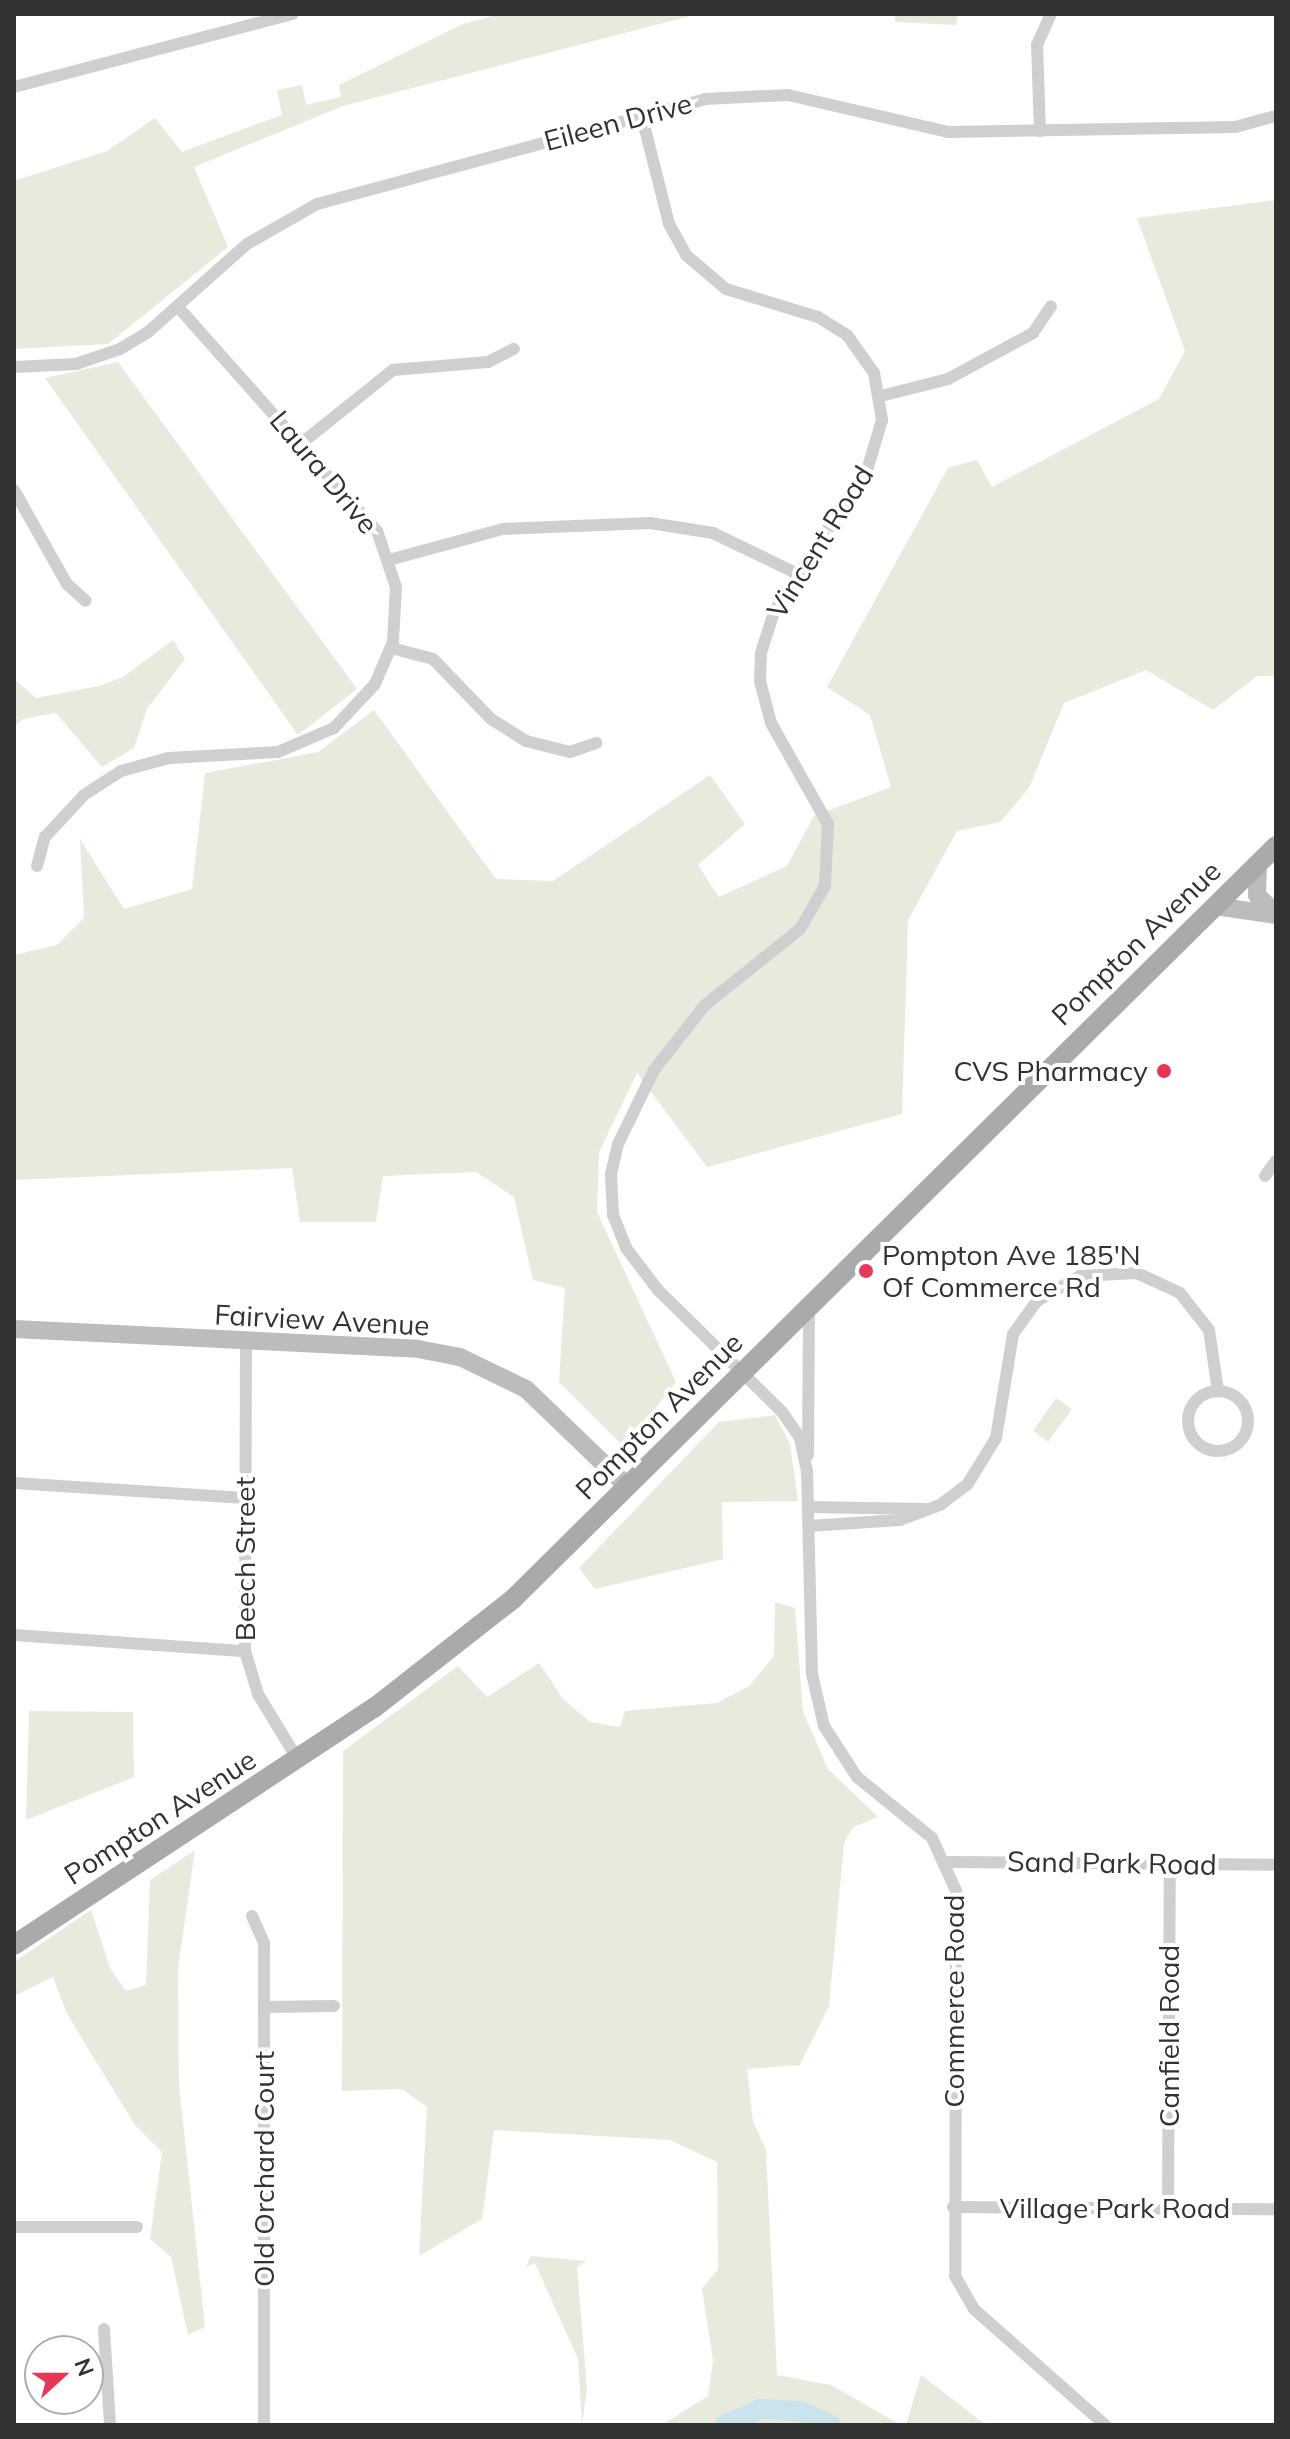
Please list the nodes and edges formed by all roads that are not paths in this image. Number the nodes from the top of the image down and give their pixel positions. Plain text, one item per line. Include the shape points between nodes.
1 (293, 14) edge
2 (1051, 14) edge
3 (14, 87) edge
4 (1276, 116) edge
5 (642, 117) junction
6 (1040, 131) junction
7 (1051, 306) dead end
8 (178, 307) junction
9 (514, 349) dead end
10 (14, 367) edge
11 (881, 396) junction
12 (303, 442) junction
13 (14, 490) edge
14 (389, 560) junction
15 (798, 574) junction
16 (86, 601) dead end
17 (391, 648) junction
18 (596, 743) dead end
19 (1276, 846) edge
20 (1258, 864) junction
21 (37, 866) dead end
22 (1215, 906) junction
23 (1276, 915) edge
24 (1276, 1161) edge
25 (1265, 1176) dead end
26 (809, 1305) junction
27 (14, 1329) edge
28 (246, 1345) junction
29 (741, 1373) junction
30 (1218, 1391) junction
31 (807, 1470) junction
32 (14, 1483) edge
33 (628, 1487) junction
34 (245, 1498) junction
35 (808, 1507) junction
36 (929, 1510) junction
37 (809, 1526) junction
38 (14, 1635) edge
39 (245, 1651) junction
40 (298, 1760) junction
41 (947, 1862) junction
42 (1170, 1863) junction
43 (1276, 1865) edge
44 (252, 1916) dead end
45 (14, 1945) edge
46 (334, 2006) dead end
47 (264, 2007) junction
48 (953, 2207) junction
49 (1168, 2209) junction
50 (1276, 2209) edge
51 (14, 2227) edge
52 (137, 2227) dead end
53 (104, 2329) dead end
54 (110, 2425) edge
55 (264, 2425) edge
56 (1105, 2425) edge

1 - 3 street
2 - 6 street via 1036,55
4 - 6 street, Eileen Drive via 1235,127
5 - 6 street, Eileen Drive via 719,96 769,93 930,131
5 - 8 street, Eileen Drive via 317,204 247,244
5 - 11 street via 669,224 695,265 726,289 838,328 869,363
7 - 11 street via 1033,333 948,379
8 - 10 street, Eileen Drive via 106,355 60,367
8 - 12 street, Laura Drive
9 - 12 street via 488,362 393,370
11 - 15 street, Vincent Road via 873,456
12 - 14 street, Laura Drive via 368,518
13 - 16 street via 67,584
14 - 15 street via 503,529 650,523 713,533
14 - 17 street, Laura Drive via 397,600
15 - 29 street, Vincent Road via 768,625 760,681 771,723 824,812 831,849 825,886 800,929 720,992 666,1052 629,1114 611,1175 613,1215 633,1259
17 - 18 street via 433,659 491,719 526,741 570,752
17 - 21 street, Laura Drive via 367,697 334,728 278,752 169,758 121,771 84,795 45,837
19 - 20 main road, Pompton Avenue
20 - 22 main road, Pompton Avenue
20 - 23 main road via 1257,895
22 - 23 main road
22 - 26 main road, Pompton Avenue
24 - 25 street
26 - 29 main road, Pompton Avenue
26 - 31 street, Commerce Road
27 - 28 main road, Fairview Avenue
28 - 33 main road, Fairview Avenue via 418,1349 474,1361 538,1398
28 - 34 street, Beech Street
29 - 31 street, Commerce Road via 789,1420
29 - 33 main road, Pompton Avenue
30 - 30 street via 1199,1397 1189,1414 1190,1433 1213,1451 1240,1442 1248,1424 1236,1397
30 - 36 street via 1209,1330 1180,1293 1126,1271 1069,1280 1037,1301 1013,1334 998,1430 986,1461 959,1492
31 - 35 street, Commerce Road
32 - 34 street
33 - 40 main road, Pompton Avenue via 462,1642
34 - 39 street, Beech Street
35 - 36 street
35 - 37 street, Commerce Road
36 - 37 street via 900,1520
37 - 41 street, Commerce Road via 812,1674 824,1726 849,1769 924,1828
38 - 39 street
39 - 40 street, Beech Street via 258,1694
40 - 45 main road, Pompton Avenue
41 - 42 street, Sand Park Road
41 - 48 street, Commerce Road via 956,1891
42 - 43 street, Sand Park Road
42 - 49 street, Canfield Road
44 - 47 street, Old Orchard Court via 264,1943
46 - 47 street
47 - 55 street, Old Orchard Court
48 - 49 street, Village Park Road
48 - 56 street, Commerce Road via 953,2265 969,2303
49 - 50 street, Village Park Road
51 - 52 street
53 - 54 street

